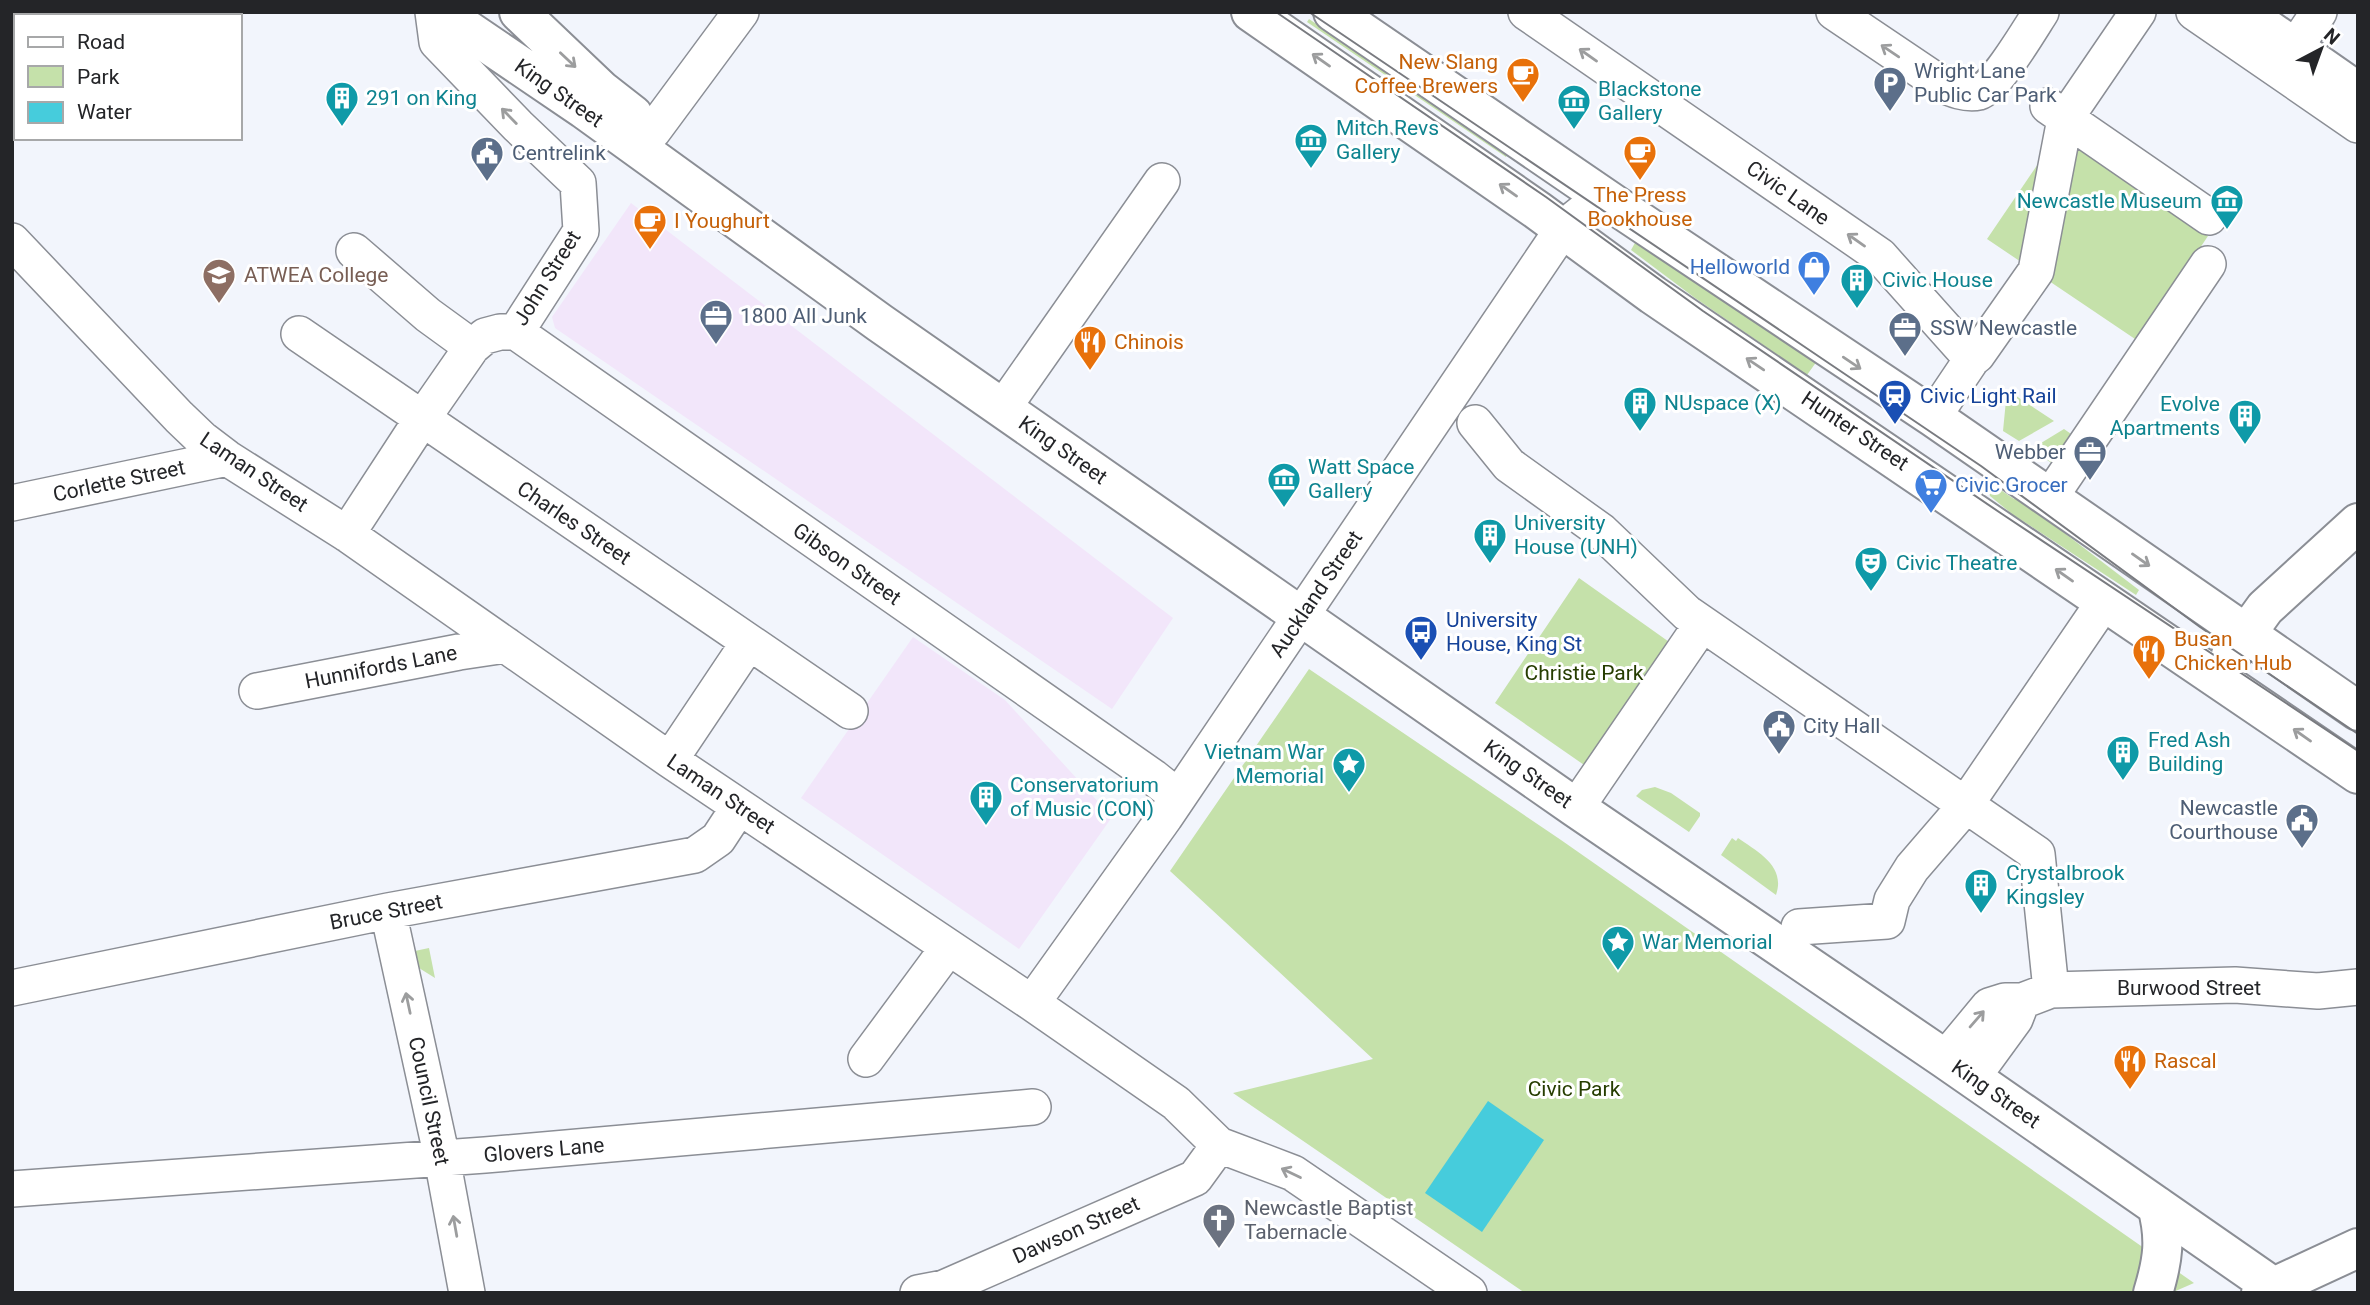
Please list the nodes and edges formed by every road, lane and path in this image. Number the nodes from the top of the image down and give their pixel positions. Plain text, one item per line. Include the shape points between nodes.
1 (433, 12) edge
2 (440, 12) edge
3 (519, 12) edge
4 (741, 12) edge
5 (1251, 12) edge
6 (1334, 12) edge
7 (1526, 12) edge
8 (1834, 12) edge
9 (2041, 12) edge
10 (2138, 12) edge
11 (2194, 12) edge
12 (2243, 12) edge
13 (2319, 12) edge
14 (2294, 49) junction
15 (2358, 92) edge
16 (2057, 112) junction
17 (2358, 125) edge
18 (653, 131) junction
19 (1162, 181) dead end
20 (1612, 202) junction
21 (2209, 216) dead end
22 (1564, 229) junction
23 (12, 241) edge
24 (779, 249) junction
25 (354, 251) dead end
26 (2208, 264) dead end
27 (516, 332) junction
28 (299, 334) dead end
29 (472, 347) junction
30 (1964, 349) junction
31 (1003, 408) junction
32 (1933, 416) junction
33 (422, 419) junction
34 (1475, 423) dead end
35 (227, 458) junction
36 (2059, 484) dead end
37 (12, 503) edge
38 (2358, 523) edge
39 (346, 534) junction
40 (1300, 616) junction
41 (2093, 618) dead end
42 (1702, 624) junction
43 (2246, 634) junction
44 (749, 642) junction
45 (506, 645) junction
46 (2217, 677) junction
47 (257, 691) dead end
48 (850, 711) dead end
49 (2358, 711) edge
50 (670, 760) junction
51 (2358, 774) edge
52 (1178, 797) junction
53 (1969, 806) junction
54 (739, 807) junction
55 (1576, 808) junction
56 (388, 911) junction
57 (1799, 927) dead end
58 (948, 948) junction
59 (2041, 987) junction
60 (2358, 987) edge
61 (12, 988) edge
62 (1032, 1003) junction
63 (866, 1059) dead end
64 (1959, 1069) junction
65 (1033, 1107) dead end
66 (1219, 1144) junction
67 (442, 1158) junction
68 (12, 1189) edge
69 (2157, 1206) junction
70 (2358, 1248) edge
71 (938, 1291) edge
72 (2272, 1291) edge
73 (467, 1293) edge
74 (1469, 1293) edge
75 (2152, 1293) edge

27 -> 1 street, John Street via 581,231 578,183 438,42
2 - 24 main road, King Street
3 -> 18 main road, King Street via 601,90
4 - 18 street
22 -> 5 main road, Hunter Street
6 - 20 main road
30 -> 7 street, Civic Lane via 1880,256
9 -> 8 street via 1995,79 1972,92 1933,79
10 - 16 street
11 - 17 street
12 - 14 main road
13 - 14 street
14 - 15 main road
16 - 21 street
16 - 30 street via 2036,271 1977,355
18 - 24 main road, King Street
19 - 31 street
20 - 22 street, Auckland Street via 1591,207
20 -> 32 main road
22 - 40 street, Auckland Street
46 -> 22 main road, Hunter Street via 1653,295
23 - 35 street, Laman Street via 179,417
24 - 31 main road, King Street
25 - 29 street
26 - 36 street
27 - 29 street, John Street via 485,336
27 - 52 street, Gibson Street
28 - 33 street, Charles Street
29 - 33 street, John Street
30 - 32 street
31 - 40 main road, King Street
32 -> 43 main road
33 - 39 street, John Street
33 - 44 street, Charles Street
34 - 42 street via 1508,465 1601,531
35 - 37 street, Corlette Street
35 - 39 street, Laman Street
38 - 43 main road via 2265,608
39 - 45 street, Laman Street
40 - 52 street, Auckland Street
40 - 55 main road, King Street
41 - 53 street
42 - 53 street
42 - 55 street
43 - 46 main road
43 - 49 main road
44 - 48 street, Charles Street
44 - 50 street
45 - 47 street, Hunnifords Lane
45 - 50 street, Laman Street
51 -> 46 main road, Hunter Street
50 - 54 street, Laman Street
52 - 62 street, Auckland Street
53 - 57 street via 1912,867 1892,900 1887,921
53 - 59 street via 2037,854
54 - 56 street, Bruce Street via 718,839 695,855
54 - 58 street, Laman Street
55 - 64 main road, King Street
56 - 61 street, Bruce Street
67 -> 56 street, Council Street
58 - 62 street, Laman Street
58 - 63 street
59 - 60 street, Burwood Street via 2235,985 2318,991
59 - 64 street via 2015,1019
62 - 66 street, Laman Street via 1176,1103
64 - 69 main road, King Street
65 - 67 street, Glovers Lane
66 - 71 street, Dawson Street via 1195,1178
74 -> 66 street, Laman Street via 1293,1173
67 - 68 street, Glovers Lane
73 -> 67 street, Council Street
69 - 72 main road, King Street
69 - 75 main road via 2164,1238
70 - 72 main road

